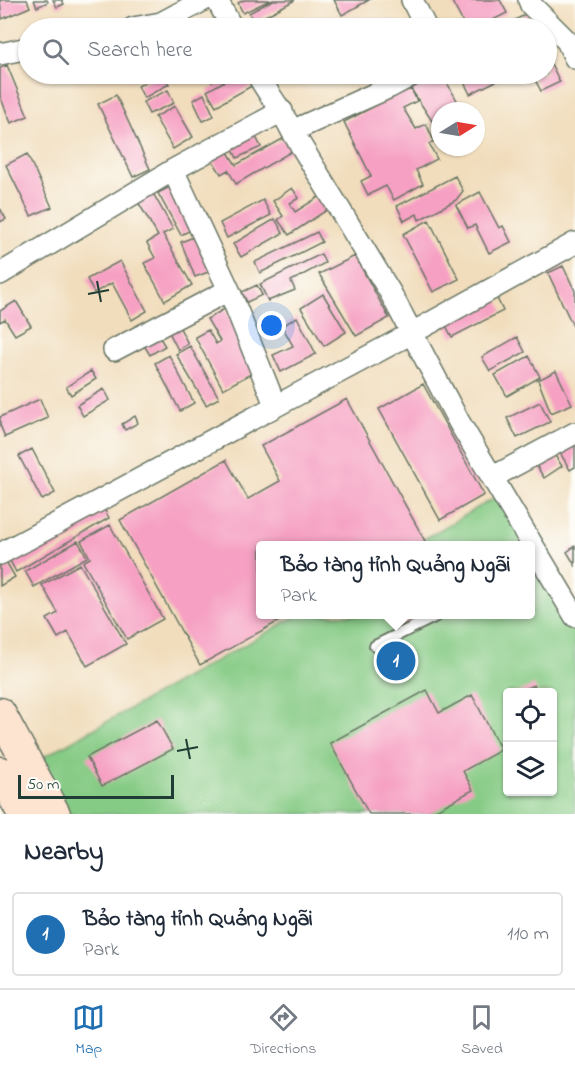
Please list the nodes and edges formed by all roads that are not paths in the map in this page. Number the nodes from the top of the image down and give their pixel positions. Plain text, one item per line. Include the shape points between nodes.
1 (204, 0) edge
2 (217, 0) edge
3 (412, 0) edge
4 (529, 0) edge
5 (170, 18) edge
6 (227, 18) edge
7 (421, 18) edge
8 (552, 18) edge
9 (566, 27) edge
10 (18, 50) edge
11 (0, 54) edge
12 (575, 58) edge
13 (262, 84) edge
14 (396, 84) edge
15 (282, 111) junction
16 (292, 131) junction
17 (173, 170) junction
18 (575, 243) edge
19 (0, 274) edge
20 (229, 290) junction
21 (412, 333) junction
22 (114, 350) dead end
23 (275, 405) junction
24 (575, 433) edge
25 (493, 477) junction
26 (525, 541) edge
27 (0, 554) edge
28 (537, 566) edge
29 (575, 616) edge
30 (432, 619) edge
31 (375, 646) dead end
32 (0, 713) edge
33 (0, 772) edge
34 (23, 814) edge
35 (55, 814) edge

1 - 5 street
2 - 6 street
3 - 7 street
4 - 8 street
9 - 12 street
10 - 11 street
13 - 15 street
14 - 16 street
15 - 16 street
15 - 17 street
16 - 21 street
17 - 19 street
17 - 20 street
18 - 21 street
20 - 22 street
20 - 23 street
21 - 23 street
21 - 25 street
23 - 27 street
24 - 25 street
25 - 26 street
28 - 29 street
30 - 31 lane
32 - 35 main road
33 - 34 main road

